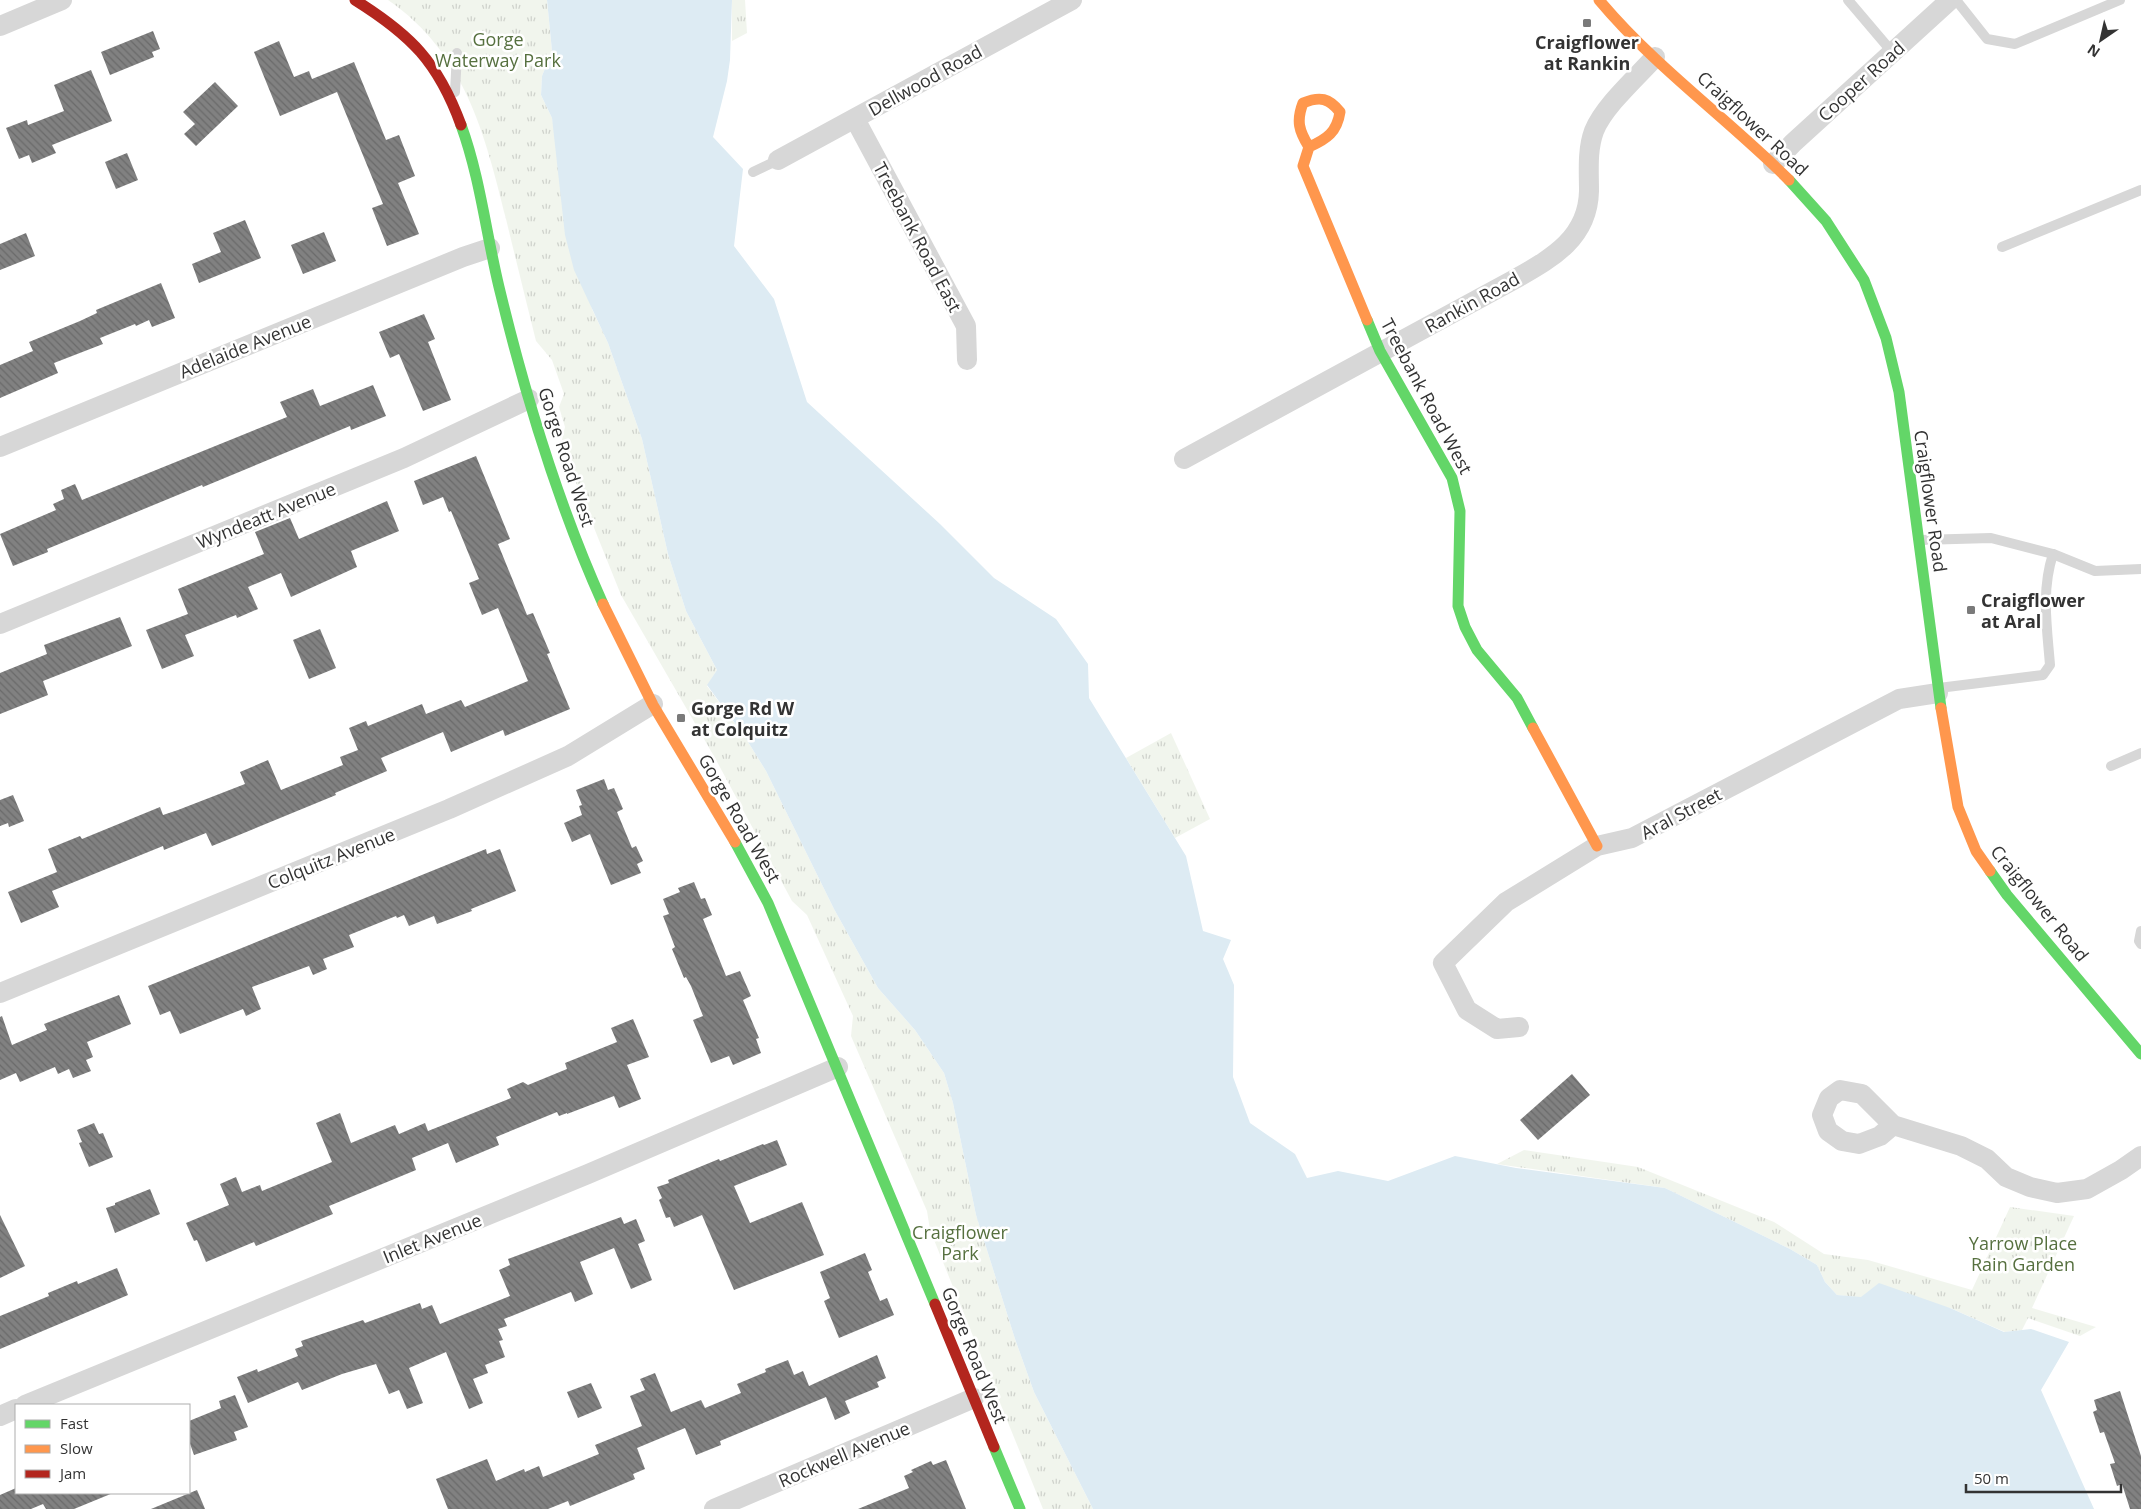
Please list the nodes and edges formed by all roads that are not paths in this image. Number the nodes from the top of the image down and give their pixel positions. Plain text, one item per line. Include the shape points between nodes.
1 (62, 0) edge
2 (355, 0) edge
3 (1072, 0) edge
4 (1599, 0) edge
5 (1848, 0) edge
6 (1950, 0) edge
7 (1956, 0) edge
8 (2120, 0) edge
9 (0, 26) edge
10 (457, 53) dead end
11 (1893, 53) junction
12 (1655, 57) junction
13 (454, 103) junction
14 (855, 119) junction
15 (1309, 148) junction
16 (778, 160) joint
17 (1773, 164) junction
18 (753, 172) dead end
19 (2141, 190) edge
20 (2002, 246) dead end
21 (490, 248) junction
22 (1380, 351) junction
23 (967, 360) dead end
24 (529, 399) junction
25 (0, 447) edge
26 (1184, 459) dead end
27 (1919, 540) junction
28 (2053, 554) junction
29 (2141, 569) edge
30 (0, 624) edge
31 (1938, 690) junction
32 (653, 704) junction
33 (2141, 753) edge
34 (2112, 766) dead end
35 (1597, 846) junction
36 (2141, 930) edge
37 (2141, 944) edge
38 (0, 994) edge
39 (1519, 1027) dead end
40 (2141, 1054) edge
41 (838, 1067) junction
42 (1893, 1125) dead end
43 (2141, 1156) edge
44 (974, 1398) junction
45 (27, 1404) edge
46 (15, 1409) edge
47 (0, 1416) edge
48 (714, 1509) edge
49 (1020, 1509) edge

1 - 9 street
2 - 13 main road, Gorge Road West via 394,24 411,39 440,75
3 - 14 street, Dellwood Road
4 - 12 main road, Craigflower Road
5 - 11 lane
6 - 11 street, Cooper Road
7 - 8 lane via 1987,39 2016,44
10 - 13 lane
11 - 17 street, Cooper Road
12 - 17 main road, Craigflower Road
12 - 22 street, Rankin Road via 1600,119 1589,153 1586,211 1567,244 1551,258
13 - 21 main road, Gorge Road West via 475,168
14 - 16 street, Dellwood Road
14 - 23 street, Treebank Road East via 966,326
15 - 15 main road via 1328,139 1338,128 1340,112 1331,100 1316,97 1303,103 1297,125
15 - 22 main road, Treebank Road West via 1303,166
16 - 18 lane
17 - 27 main road, Craigflower Road via 1826,221 1864,280 1886,338 1899,392
19 - 20 lane
21 - 24 main road, Gorge Road West
21 - 25 street, Adelaide Avenue
22 - 26 street, Rankin Road
22 - 35 main road, Treebank Road West via 1457,492 1460,511 1458,606 1464,628 1477,650 1517,698
24 - 30 street, Wyndeatt Avenue via 404,458
24 - 32 main road, Gorge Road West via 550,468 586,564
27 - 28 lane via 1991,538
27 - 31 main road, Craigflower Road
28 - 29 lane via 2095,571
28 - 31 lane via 2046,575 2045,607 2050,665 2043,675
31 - 35 street, Aral Street via 1899,699 1632,838
31 - 40 main road, Craigflower Road via 1958,807 1976,852 2007,896
32 - 38 street, Colquitz Avenue via 568,756 458,805
32 - 41 main road, Gorge Road West via 753,870
33 - 34 lane
35 - 39 street, Aral Street via 1506,902 1443,963 1467,1010 1497,1029
36 - 37 lane
41 - 44 main road, Gorge Road West
41 - 45 street, Inlet Avenue via 578,1178
42 - 43 street via 1961,1146 1987,1159 2006,1177 2057,1193 2087,1189
44 - 48 street, Rockwell Avenue
44 - 49 main road, Gorge Road West
46 - 47 street

